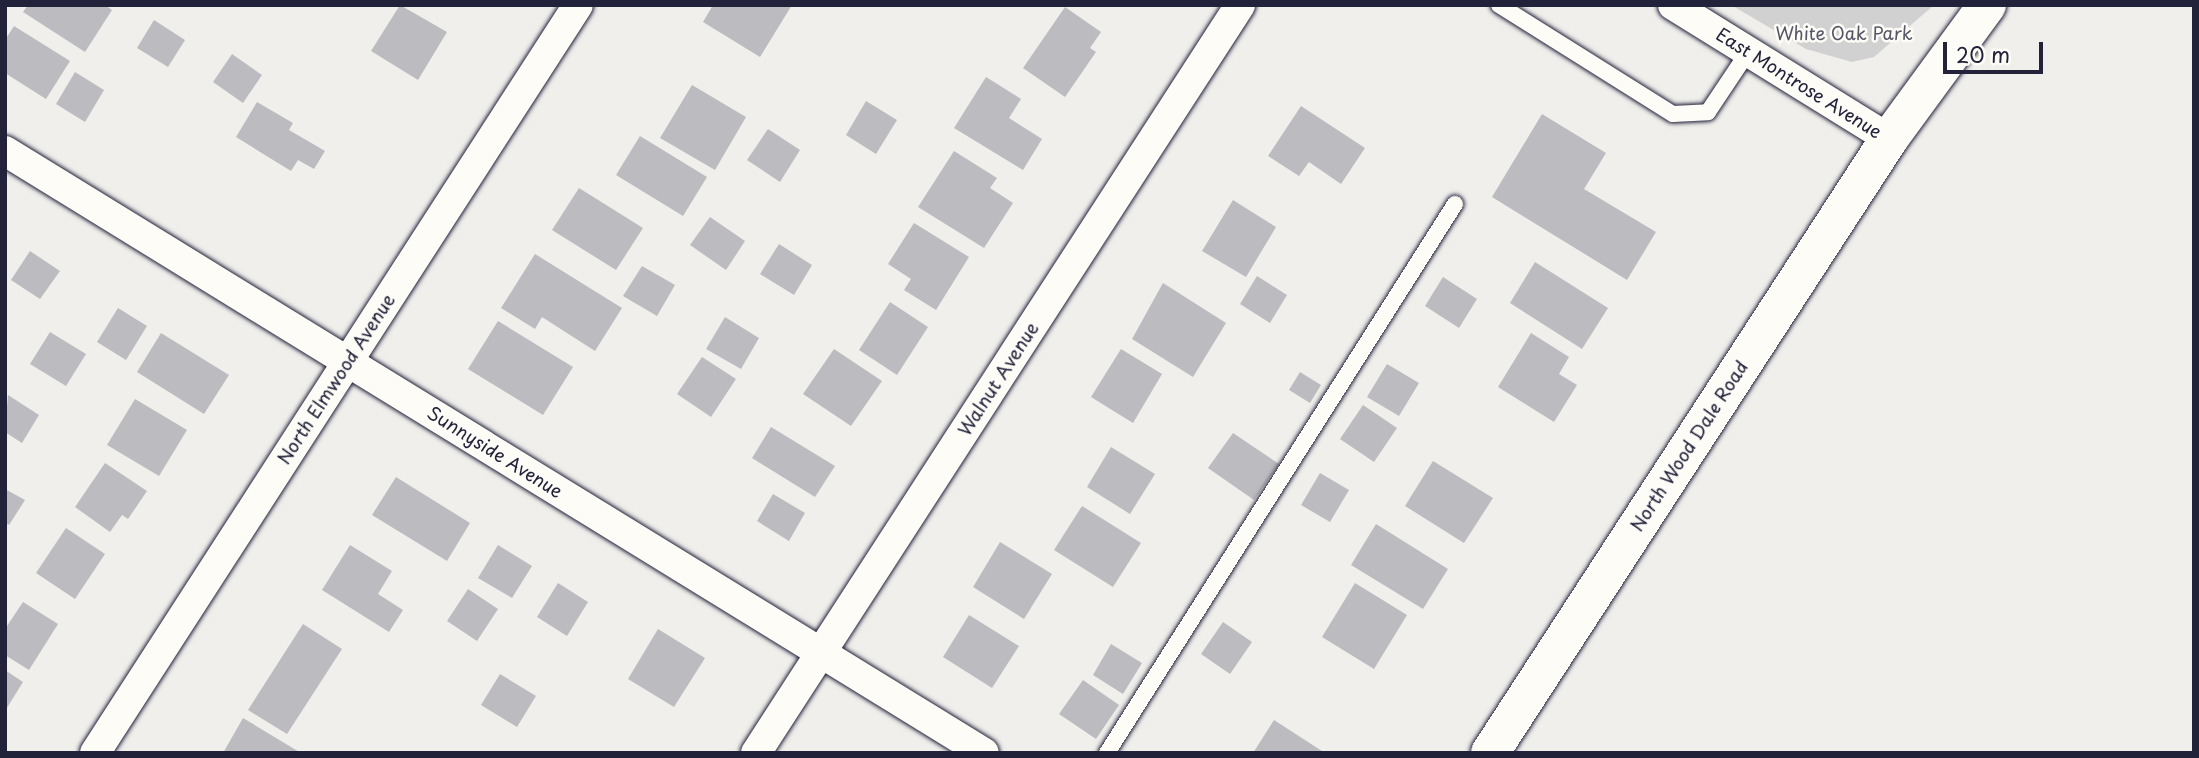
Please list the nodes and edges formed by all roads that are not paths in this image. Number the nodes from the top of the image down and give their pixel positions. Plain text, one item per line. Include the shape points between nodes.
1 (578, 5) edge
2 (1240, 5) edge
3 (1499, 5) edge
4 (1672, 5) edge
5 (1987, 5) edge
6 (1748, 52) junction
7 (1889, 139) junction
8 (5, 150) edge
9 (1455, 204) dead end
10 (348, 362) junction
11 (821, 652) junction
12 (95, 753) edge
13 (756, 753) edge
14 (984, 753) edge
15 (1107, 753) edge
16 (1490, 753) edge

1 - 10 street, North Elmwood Avenue
2 - 11 street, Walnut Avenue
3 - 6 lane via 1673,114 1708,112
4 - 6 street, East Montrose Avenue
5 - 7 main road, North Wood Dale Road
6 - 7 street, East Montrose Avenue
7 - 16 main road, North Wood Dale Road
8 - 10 street, Sunnyside Avenue
9 - 15 lane
10 - 11 street, Sunnyside Avenue
10 - 12 street, North Elmwood Avenue
11 - 13 street, Walnut Avenue
11 - 14 street, Sunnyside Avenue

